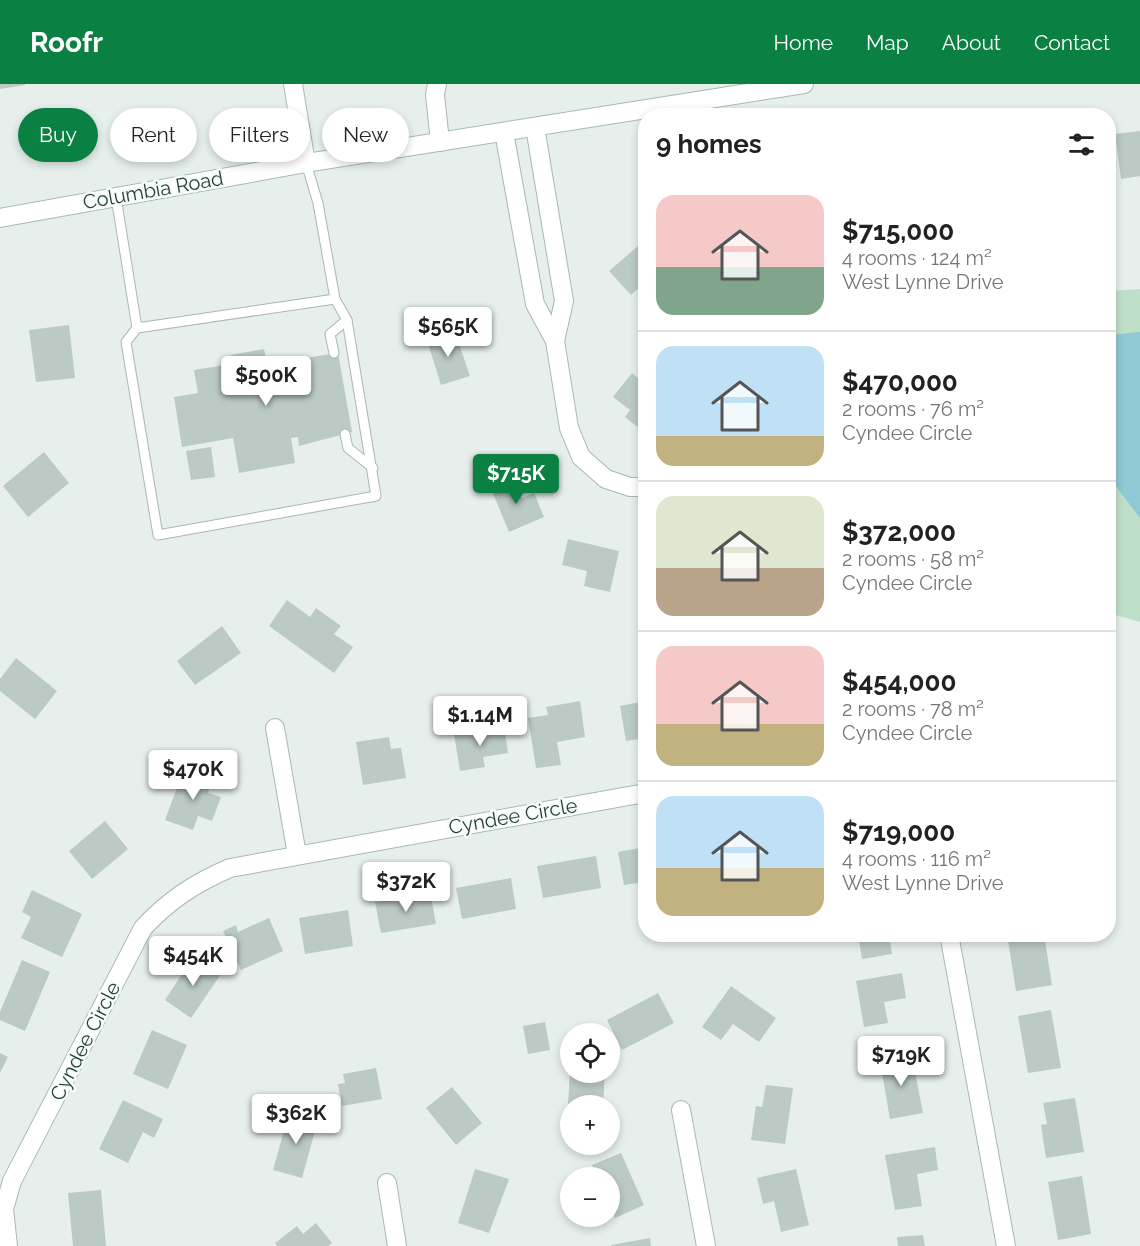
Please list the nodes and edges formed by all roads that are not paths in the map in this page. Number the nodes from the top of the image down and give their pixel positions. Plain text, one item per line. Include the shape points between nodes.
1 (293, 84) edge
2 (437, 84) edge
3 (804, 84) edge
4 (654, 108) edge
5 (638, 111) edge
6 (535, 127) junction
7 (504, 132) junction
8 (440, 142) junction
9 (306, 163) junction
10 (116, 197) junction
11 (0, 218) edge
12 (335, 298) junction
13 (347, 320) junction
14 (137, 328) junction
15 (555, 341) junction
16 (334, 353) dead end
17 (345, 434) dead end
18 (373, 468) junction
19 (638, 487) edge
20 (275, 728) dead end
21 (638, 794) edge
22 (297, 855) junction
23 (950, 942) edge
24 (681, 1110) dead end
25 (387, 1183) dead end
26 (8, 1246) edge
27 (397, 1246) edge
28 (705, 1246) edge
29 (1006, 1246) edge

1 - 9 street
2 - 8 street
3 - 4 street, Columbia Road
5 - 6 street, Columbia Road
6 - 7 street, Columbia Road
6 - 15 street via 564,301
7 - 8 street, Columbia Road
7 - 15 street via 535,304
8 - 9 street, Columbia Road
9 - 10 street, Columbia Road
9 - 12 lane via 318,203
10 - 11 street, Columbia Road
10 - 14 lane
12 - 13 lane
12 - 14 lane
13 - 16 lane via 330,334
13 - 18 lane
14 - 18 lane via 126,342 158,535 376,496
15 - 19 street via 569,428 581,458 606,479
17 - 18 lane via 348,448
20 - 22 street
21 - 22 street, Cyndee Circle
22 - 26 street, Cyndee Circle via 230,868 198,882 166,903 143,928 12,1181 4,1209
23 - 29 street
24 - 28 street
25 - 27 street

